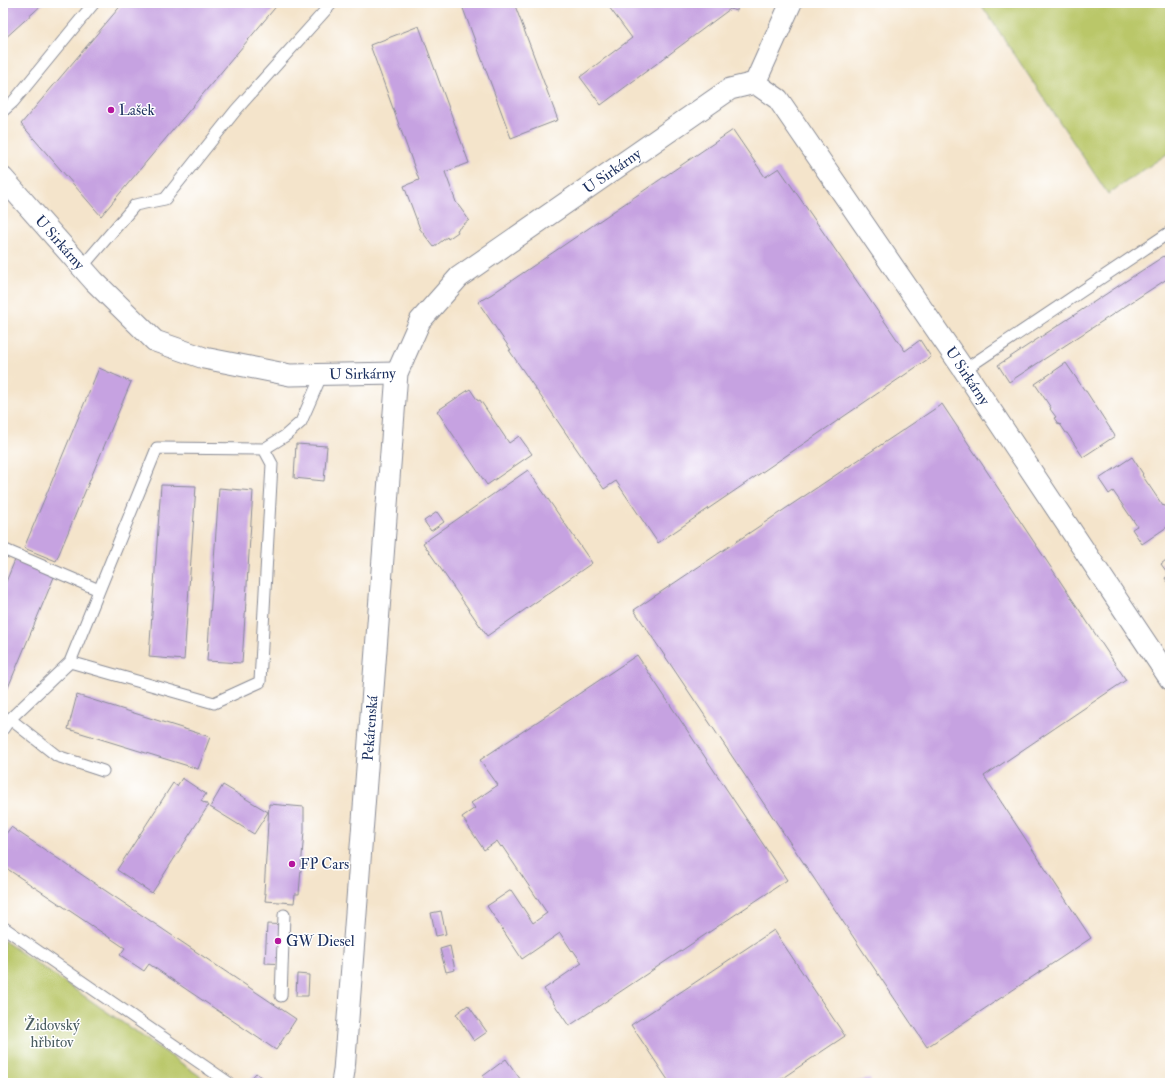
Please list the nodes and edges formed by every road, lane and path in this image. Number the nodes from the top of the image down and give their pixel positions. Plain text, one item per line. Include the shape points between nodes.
1 (94, 3) edge
2 (332, 3) edge
3 (791, 3) edge
4 (755, 83) junction
5 (3, 110) edge
6 (3, 178) edge
7 (1170, 232) edge
8 (82, 267) junction
9 (964, 370) junction
10 (397, 373) junction
11 (322, 374) junction
12 (264, 449) junction
13 (3, 549) edge
14 (99, 590) junction
15 (70, 662) junction
16 (1170, 678) edge
17 (7, 719) edge
18 (3, 730) edge
19 (103, 771) dead end
20 (284, 915) dead end
21 (3, 927) edge
22 (281, 996) dead end
23 (230, 1083) edge
24 (342, 1083) edge

1 - 5 lane via 13,102
2 - 8 lane via 236,110 165,199 135,205
3 - 4 street
4 - 9 street, U Sirkárny via 778,99
4 - 10 street, U Sirkárny via 730,88 459,277 420,321
6 - 8 street, U Sirkárny
7 - 9 lane
8 - 11 street, U Sirkárny via 155,341 204,358 290,375
9 - 16 street, U Sirkárny
10 - 11 street, U Sirkárny
10 - 24 street, Pekárenská
11 - 12 lane via 301,422
12 - 14 lane via 157,448
12 - 15 lane via 272,464 260,682 214,703
13 - 14 lane
14 - 15 lane
15 - 17 lane
17 - 18 lane
17 - 19 lane via 57,756
20 - 22 lane
21 - 23 lane

